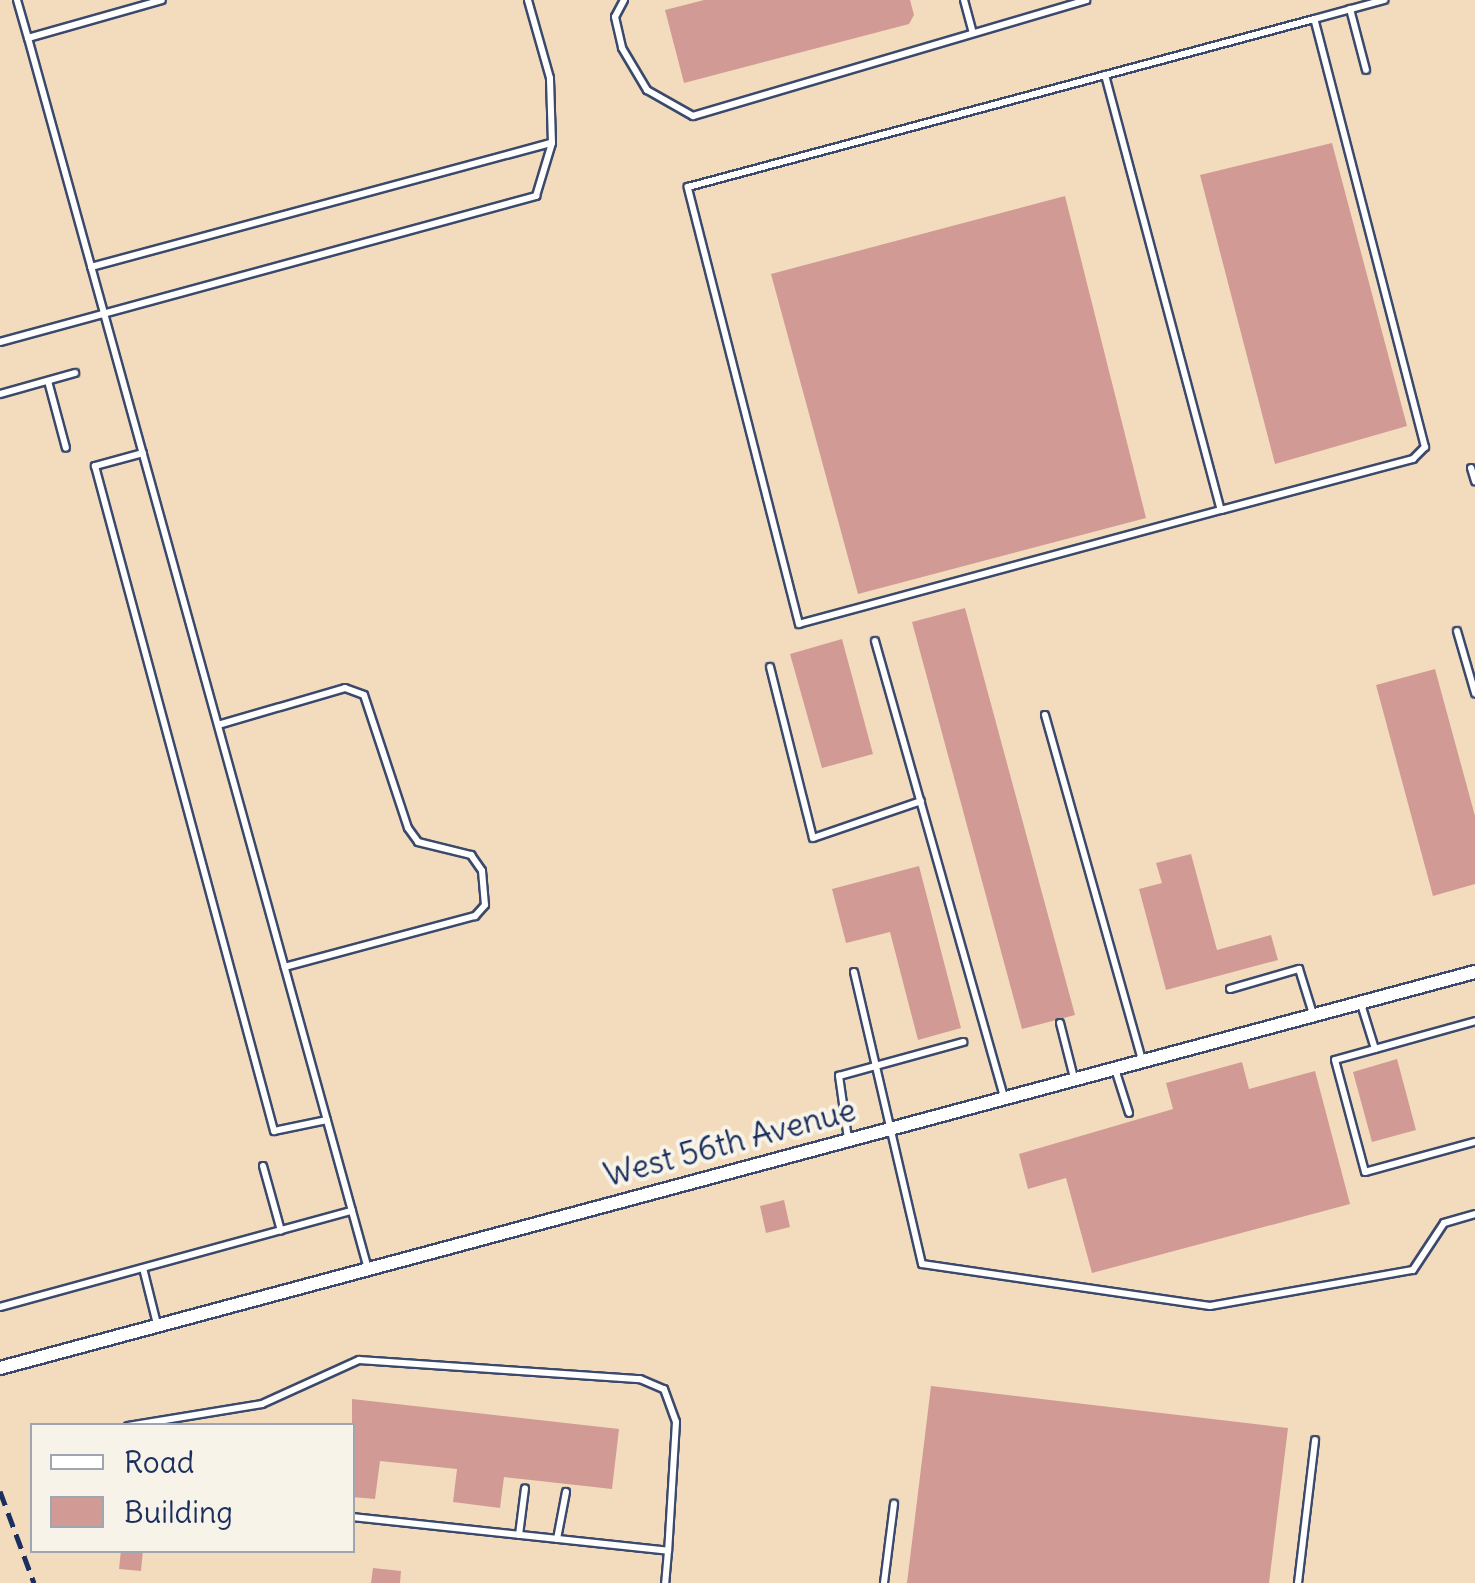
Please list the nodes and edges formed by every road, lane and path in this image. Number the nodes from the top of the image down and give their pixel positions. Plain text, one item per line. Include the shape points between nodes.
1 (17, 0) edge
2 (162, 0) edge
3 (528, 0) edge
4 (624, 0) edge
5 (964, 0) edge
6 (1086, 0) edge
7 (1384, 0) edge
8 (1350, 9) junction
9 (1314, 19) junction
10 (973, 33) junction
11 (28, 38) junction
12 (1366, 70) dead end
13 (1106, 75) junction
14 (552, 143) junction
15 (91, 266) junction
16 (104, 313) junction
17 (0, 342) edge
18 (74, 374) dead end
19 (48, 381) junction
20 (1, 391) edge
21 (66, 448) dead end
22 (143, 452) junction
23 (1472, 468) dead end
24 (1475, 481) edge
25 (1221, 510) junction
26 (1458, 631) dead end
27 (875, 641) dead end
28 (770, 667) dead end
29 (1475, 694) edge
30 (1046, 716) dead end
31 (218, 725) junction
32 (920, 801) junction
33 (284, 966) junction
34 (854, 972) dead end
35 (1475, 972) edge
36 (1230, 990) dead end
37 (1360, 1002) junction
38 (1314, 1015) junction
39 (1475, 1022) edge
40 (1060, 1023) dead end
41 (964, 1042) dead end
42 (1375, 1050) junction
43 (1142, 1061) junction
44 (877, 1064) junction
45 (1115, 1068) junction
46 (1074, 1079) junction
47 (1005, 1098) junction
48 (1129, 1113) dead end
49 (327, 1120) junction
50 (897, 1127) junction
51 (848, 1140) junction
52 (1475, 1142) edge
53 (263, 1166) dead end
54 (352, 1211) junction
55 (1475, 1214) edge
56 (280, 1230) junction
57 (143, 1268) junction
58 (368, 1269) junction
59 (0, 1307) edge
60 (158, 1325) junction
61 (0, 1368) edge
62 (146, 1423) edge
63 (1315, 1440) dead end
64 (525, 1488) dead end
65 (566, 1492) dead end
66 (894, 1504) dead end
67 (355, 1517) edge
68 (519, 1535) junction
69 (557, 1539) junction
70 (668, 1551) junction
71 (665, 1583) edge
72 (884, 1583) edge
73 (1298, 1583) edge

1 - 11 lane
2 - 11 lane
3 - 14 lane via 550,78
4 - 10 lane via 615,17 622,48 647,90 693,116
5 - 10 lane
6 - 10 lane
7 - 8 lane
8 - 9 lane
8 - 12 lane
9 - 13 lane
9 - 25 lane via 1425,446 1413,460
11 - 15 lane
13 - 25 lane
13 - 25 lane via 688,186 799,624
14 - 15 lane
14 - 16 lane via 536,196
15 - 16 lane
16 - 17 lane
16 - 22 lane
18 - 19 lane
19 - 20 lane
19 - 21 lane
22 - 31 lane
22 - 49 lane via 96,466 274,1131
23 - 24 lane
26 - 29 lane
27 - 32 lane
28 - 32 lane via 812,838
30 - 43 lane
31 - 33 lane
31 - 33 lane via 345,688 364,695 408,828 418,842 471,855 482,871 485,905 475,916
32 - 47 lane
33 - 49 lane
34 - 44 lane
35 - 37 street, West 56th Avenue
36 - 38 lane via 1299,969
37 - 38 street, West 56th Avenue
37 - 42 lane
38 - 43 street, West 56th Avenue
39 - 42 lane
40 - 46 lane
41 - 44 lane
42 - 52 lane via 1335,1060 1365,1172
43 - 45 street, West 56th Avenue
44 - 50 lane
44 - 51 lane via 839,1076
45 - 46 street, West 56th Avenue
45 - 48 lane
46 - 47 street, West 56th Avenue
47 - 50 street, West 56th Avenue
49 - 54 lane
50 - 51 street, West 56th Avenue
50 - 55 lane via 922,1264 1092,1283 1120,1297 1210,1306 1414,1270 1444,1223
51 - 58 street, West 56th Avenue
53 - 56 lane
54 - 56 lane
54 - 58 lane
56 - 57 lane
57 - 59 lane
57 - 60 lane
58 - 60 street, West 56th Avenue
60 - 61 street, West 56th Avenue
62 - 70 lane via 262,1404 359,1360 640,1378 664,1389 676,1422
63 - 73 lane
64 - 68 lane
65 - 69 lane
66 - 72 lane
67 - 68 lane
68 - 69 lane
69 - 70 lane
70 - 71 lane

